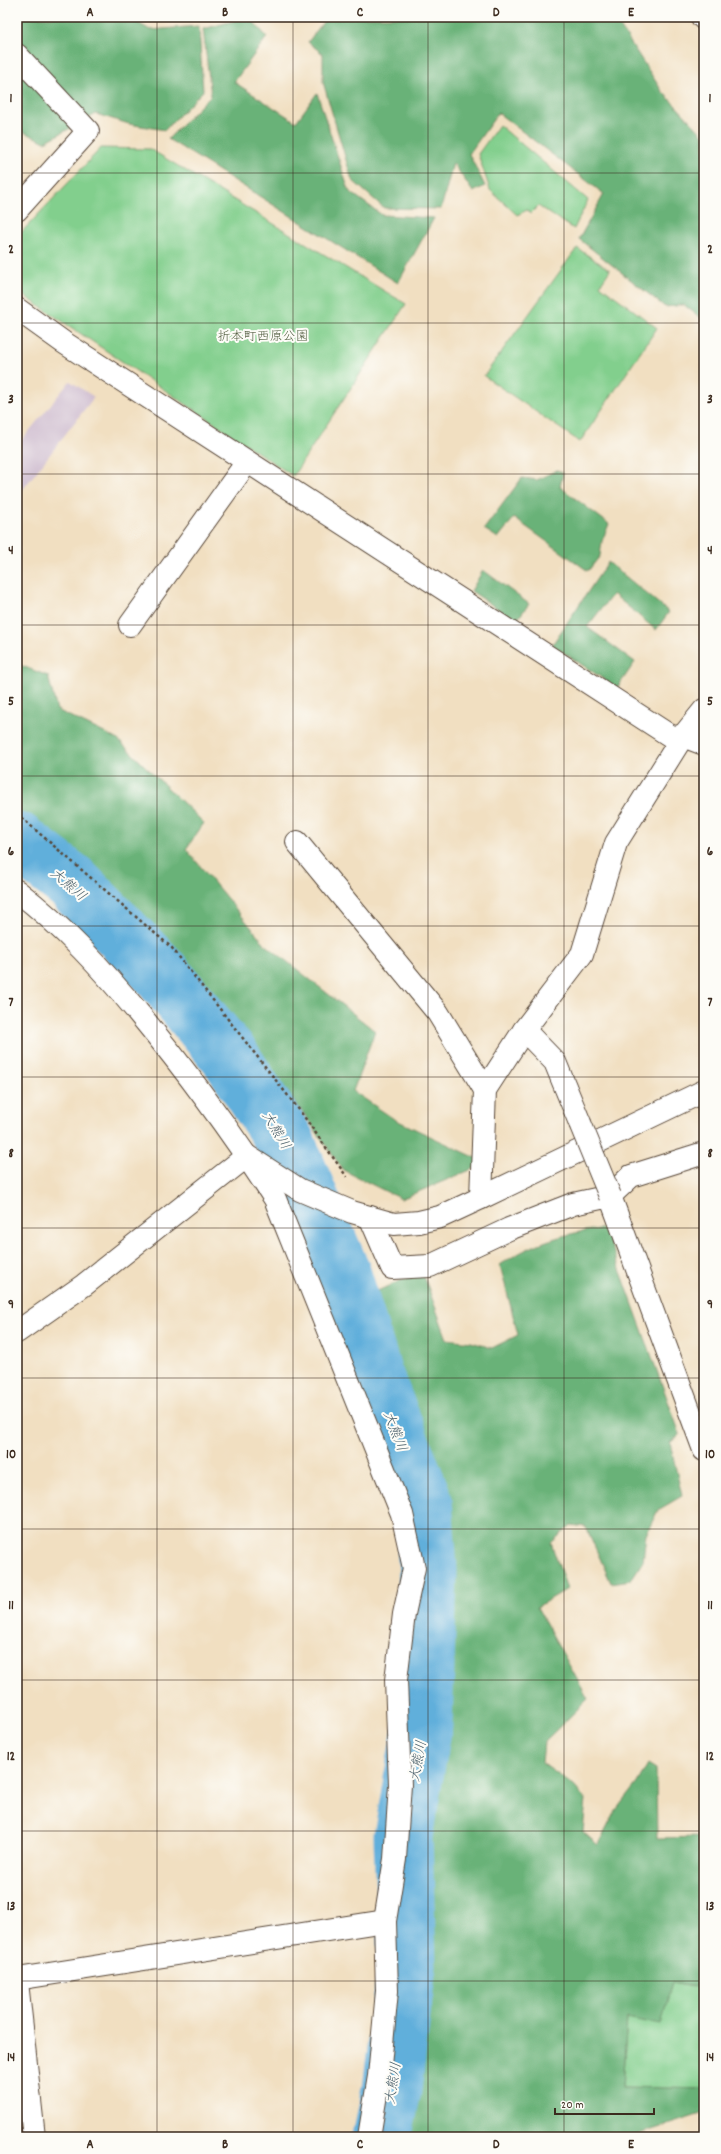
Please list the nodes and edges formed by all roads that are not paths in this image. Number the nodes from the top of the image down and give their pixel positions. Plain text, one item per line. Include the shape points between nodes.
1 (17, 55) edge
2 (17, 210) edge
3 (17, 309) edge
4 (247, 462) junction
5 (130, 625) dead end
6 (704, 710) edge
7 (683, 736) junction
8 (704, 744) edge
9 (297, 842) dead end
10 (17, 891) edge
11 (524, 1030) junction
12 (485, 1090) junction
13 (704, 1091) edge
14 (704, 1153) edge
15 (247, 1156) junction
16 (610, 1196) junction
17 (481, 1198) junction
18 (361, 1215) junction
19 (17, 1332) edge
20 (704, 1450) edge
21 (385, 1921) junction
22 (17, 1979) edge
23 (17, 1982) edge
24 (34, 2137) edge
25 (369, 2137) edge

1 - 2 street via 88,131
3 - 4 street
4 - 5 street
4 - 7 street via 672,737
6 - 7 street
7 - 8 street
7 - 11 street via 616,843 582,954
9 - 12 street via 438,1013
10 - 15 street via 46,914 106,974 172,1054
11 - 12 street
11 - 16 street, bridge via 555,1062
12 - 17 street
13 - 17 street
14 - 16 street via 631,1176
15 - 18 street via 300,1190
15 - 19 street via 84,1285
15 - 21 street via 276,1199 402,1514 414,1568 404,1614 396,1680 400,1785 395,1859
16 - 18 street via 573,1204 509,1229 430,1266 392,1268
16 - 20 street
17 - 18 street via 440,1217 419,1222 394,1224
21 - 22 street
21 - 25 street via 387,1992 379,2076
23 - 24 street

